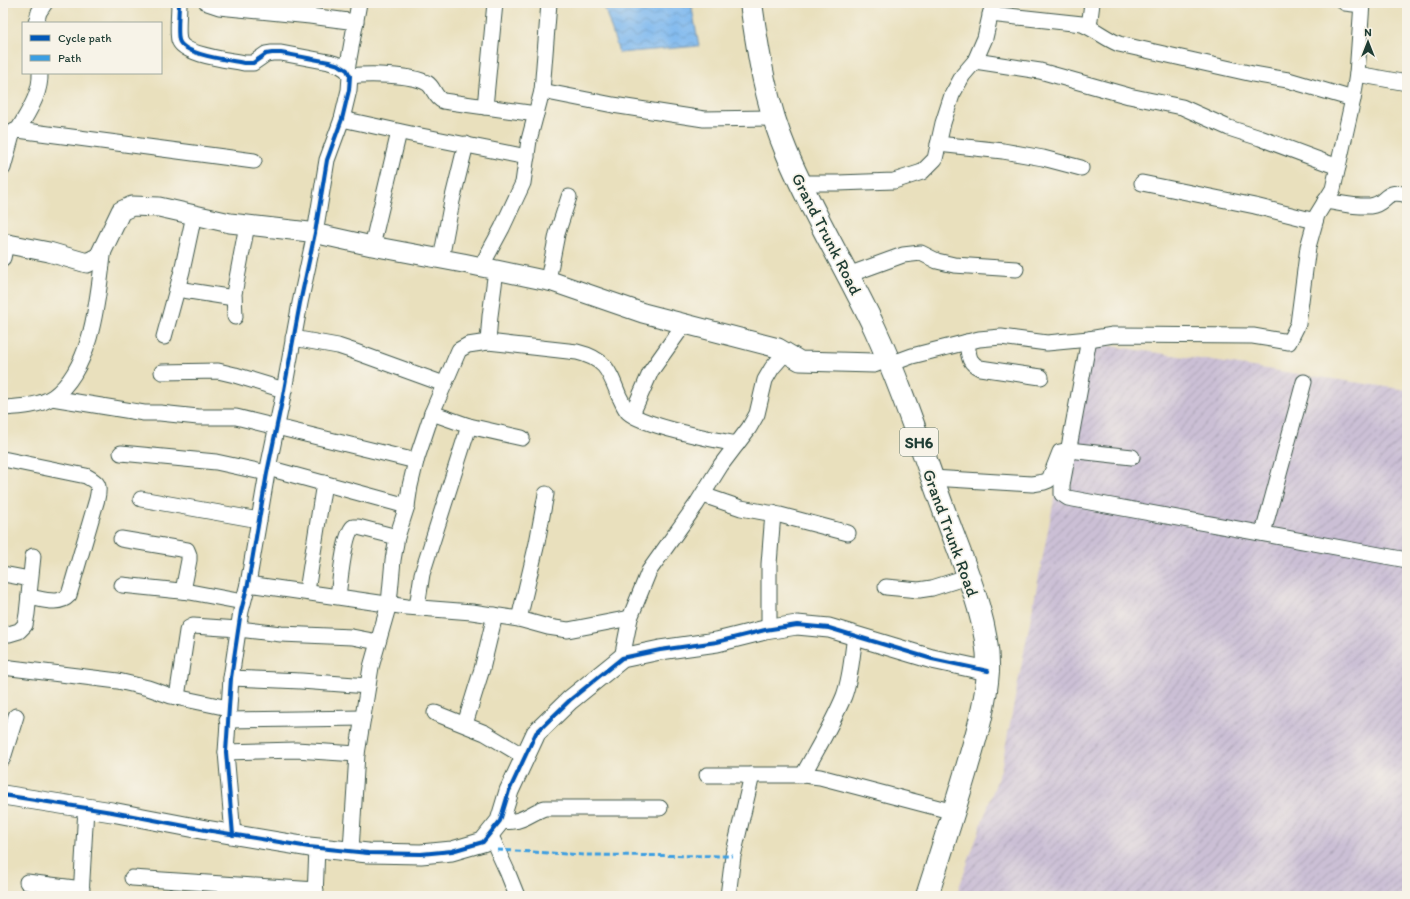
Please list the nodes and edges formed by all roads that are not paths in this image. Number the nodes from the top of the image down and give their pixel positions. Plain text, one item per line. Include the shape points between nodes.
1 (45, 3) edge
2 (207, 3) edge
3 (359, 3) edge
4 (495, 3) edge
5 (549, 3) edge
6 (751, 3) edge
7 (1092, 3) edge
8 (1344, 3) edge
9 (175, 4) edge
10 (1362, 4) edge
11 (992, 8) edge
12 (36, 22) edge
13 (356, 22) junction
14 (1089, 27) junction
15 (975, 61) junction
16 (348, 73) junction
17 (40, 74) edge
18 (1357, 74) junction
19 (1407, 83) edge
20 (542, 91) junction
21 (1353, 99) junction
22 (486, 108) junction
23 (536, 114) junction
24 (774, 118) junction
25 (342, 119) junction
26 (18, 130) junction
27 (399, 132) junction
28 (466, 144) junction
29 (938, 144) junction
30 (526, 157) junction
31 (254, 162) dead end
32 (1338, 166) junction
33 (3, 168) edge
34 (1082, 168) dead end
35 (800, 183) junction
36 (1142, 183) dead end
37 (1407, 195) edge
38 (569, 197) dead end
39 (1325, 201) junction
40 (194, 215) junction
41 (1316, 221) junction
42 (247, 224) junction
43 (315, 233) junction
44 (372, 246) junction
45 (104, 248) junction
46 (4, 249) edge
47 (441, 259) junction
48 (488, 268) junction
49 (1016, 269) dead end
50 (848, 275) junction
51 (548, 280) junction
52 (177, 289) junction
53 (234, 298) junction
54 (235, 317) dead end
55 (685, 323) junction
56 (164, 337) dead end
57 (293, 338) junction
58 (1089, 339) junction
59 (488, 342) junction
60 (967, 342) junction
61 (786, 352) junction
62 (889, 361) junction
63 (162, 372) dead end
64 (1041, 377) dead end
65 (1304, 382) dead end
66 (444, 384) junction
67 (284, 390) junction
68 (52, 398) junction
69 (3, 408) edge
70 (432, 413) junction
71 (632, 414) junction
72 (470, 426) junction
73 (277, 427) junction
74 (522, 438) dead end
75 (737, 444) junction
76 (1069, 450) junction
77 (121, 453) dead end
78 (1132, 458) dead end
79 (3, 459) edge
80 (416, 461) junction
81 (267, 470) junction
82 (932, 478) junction
83 (324, 483) junction
84 (546, 494) dead end
85 (703, 495) junction
86 (141, 499) dead end
87 (407, 506) junction
88 (773, 514) junction
89 (259, 520) junction
90 (848, 533) dead end
91 (1263, 533) junction
92 (397, 537) junction
93 (121, 539) dead end
94 (33, 556) dead end
95 (1407, 560) edge
96 (3, 574) edge
97 (967, 576) junction
98 (30, 579) junction
99 (248, 584) junction
100 (122, 585) dead end
101 (886, 587) dead end
102 (183, 591) junction
103 (307, 591) junction
104 (338, 596) junction
105 (29, 597) junction
106 (243, 602) junction
107 (389, 604) junction
108 (417, 607) junction
109 (495, 615) junction
110 (630, 618) junction
111 (519, 619) junction
112 (239, 629) junction
113 (768, 630) junction
114 (3, 634) edge
115 (855, 636) junction
116 (378, 642) junction
117 (622, 658) junction
118 (3, 667) edge
119 (988, 671) junction
120 (231, 678) junction
121 (368, 686) junction
122 (177, 697) junction
123 (435, 713) dead end
124 (228, 714) junction
125 (16, 716) dead end
126 (363, 718) junction
127 (465, 724) junction
128 (226, 752) junction
129 (357, 754) junction
130 (525, 757) junction
131 (3, 758) edge
132 (707, 775) dead end
133 (752, 775) junction
134 (803, 775) junction
135 (3, 795) edge
136 (86, 808) junction
137 (660, 808) dead end
138 (954, 812) junction
139 (495, 828) junction
140 (233, 834) junction
141 (317, 848) junction
142 (351, 850) junction
143 (132, 878) dead end
144 (27, 882) dead end
145 (81, 893) edge
146 (315, 893) edge
147 (517, 896) edge
148 (728, 896) edge
149 (927, 896) edge

1 - 12 street
2 - 13 street via 219,7
3 - 13 street
4 - 22 street
5 - 20 street
6 - 24 main road, Grand Trunk Road / SH6
7 - 14 street
8 - 10 street
9 - 16 street via 179,40 182,47 192,52 244,63 253,63 266,54 281,54 330,62 339,65
10 - 18 street
11 - 14 street
11 - 15 street via 985,38
13 - 16 street
14 - 21 street via 1119,44 1288,80
15 - 29 street via 963,75 952,95
15 - 32 street via 1040,71 1129,96 1182,107 1230,128
16 - 22 street via 418,80 428,83 438,99
16 - 25 street via 349,90
17 - 26 street via 38,92
18 - 19 street
18 - 21 street
20 - 23 street
20 - 24 street via 704,119
21 - 32 street
22 - 23 street
23 - 30 street
24 - 35 main road, Grand Trunk Road / SH6
25 - 27 street
25 - 43 street via 327,160
26 - 31 street
26 - 33 street via 12,135
27 - 28 street
27 - 44 street
28 - 30 street
28 - 47 street
29 - 34 street via 1003,151
29 - 35 street via 934,159 922,172 894,181
30 - 48 street via 523,183 502,228
32 - 39 street via 1333,189
35 - 50 main road, Grand Trunk Road / SH6
36 - 41 street
37 - 39 street via 1393,193 1372,206
38 - 51 street via 557,234
39 - 41 street
40 - 42 street
40 - 45 street via 132,206 121,211
40 - 52 street
41 - 58 street via 1308,247 1298,324 1289,342 1253,336 1113,335
42 - 43 street
42 - 53 street
43 - 44 street
43 - 57 street
44 - 47 street
45 - 46 street via 99,257 87,263 49,252
45 - 68 street via 94,319 81,361 67,384
47 - 48 street
48 - 51 street
48 - 59 street
49 - 50 street via 954,265 937,261 921,253 911,253
50 - 62 main road, Grand Trunk Road / SH6
51 - 55 street via 643,313
52 - 53 street
52 - 56 street
53 - 54 street
55 - 61 street
55 - 71 street via 651,370
57 - 66 street via 338,346
57 - 67 street
58 - 60 street via 1047,343 1001,337
58 - 76 street
59 - 66 street via 468,345 459,350
59 - 71 street via 577,352 591,356 607,369 622,403
60 - 62 street
60 - 64 street via 970,358 974,365 980,368
61 - 62 street via 800,361 874,364
61 - 75 street via 765,380 757,414
62 - 82 main road, Grand Trunk Road / SH6
63 - 67 street via 218,371
65 - 91 street
66 - 70 street
67 - 73 street
68 - 69 street via 33,405
68 - 73 street via 144,413 236,417
70 - 72 street
70 - 80 street
71 - 75 street via 652,423
72 - 74 street
72 - 108 street via 422,574
73 - 80 street
73 - 81 street
75 - 85 street
76 - 78 street
76 - 82 street via 1060,452 1049,480 1044,482 1032,484
76 - 91 street via 1062,485 1062,494 1068,498
77 - 81 street via 216,462
79 - 105 street via 86,476 95,480 99,490 69,595 65,600 56,601
80 - 87 street
81 - 83 street
81 - 89 street
82 - 97 main road, Grand Trunk Road / SH6
83 - 87 street
83 - 103 street
84 - 111 street
85 - 88 street via 741,508
85 - 110 street via 649,571
86 - 89 street
87 - 92 street
88 - 90 street
88 - 113 street
89 - 99 street
91 - 95 street
92 - 104 street via 353,527 345,547
92 - 107 street
93 - 102 street via 187,550 189,560
94 - 98 street
96 - 98 street
97 - 101 street via 918,590
97 - 119 main road, Grand Trunk Road / SH6 via 983,626
98 - 105 street
99 - 103 street
99 - 106 street
100 - 102 street
102 - 106 street
103 - 104 street
104 - 107 street
105 - 114 street via 25,625 19,631
106 - 112 street
107 - 108 street
107 - 116 street
108 - 109 street
109 - 111 street
109 - 127 street
110 - 111 street via 568,630
110 - 117 street
112 - 116 street via 281,634 352,637
112 - 120 street
112 - 122 street via 204,626 189,628
113 - 115 street via 797,625 830,628
113 - 117 street via 717,642
115 - 119 street via 932,659
115 - 134 street via 844,694
116 - 121 street
117 - 130 street via 570,700 536,733
118 - 122 street via 118,681
119 - 138 main road, Grand Trunk Road / SH6 via 983,711
120 - 121 street via 301,680
120 - 124 street
121 - 126 street
122 - 124 street
123 - 127 street
124 - 126 street
124 - 128 street
125 - 131 street
126 - 129 street
127 - 130 street
128 - 129 street via 296,750
128 - 140 street
129 - 142 street
130 - 139 street
132 - 133 street
133 - 134 street
133 - 148 street via 733,856
134 - 138 street via 854,785
135 - 136 street
136 - 140 street
136 - 145 street
137 - 139 street via 545,808
138 - 149 main road, Grand Trunk Road / SH6
139 - 142 street via 483,842 452,851 421,854 368,853
139 - 147 street
140 - 141 street
141 - 142 street
141 - 146 street
143 - 146 street
144 - 145 street

